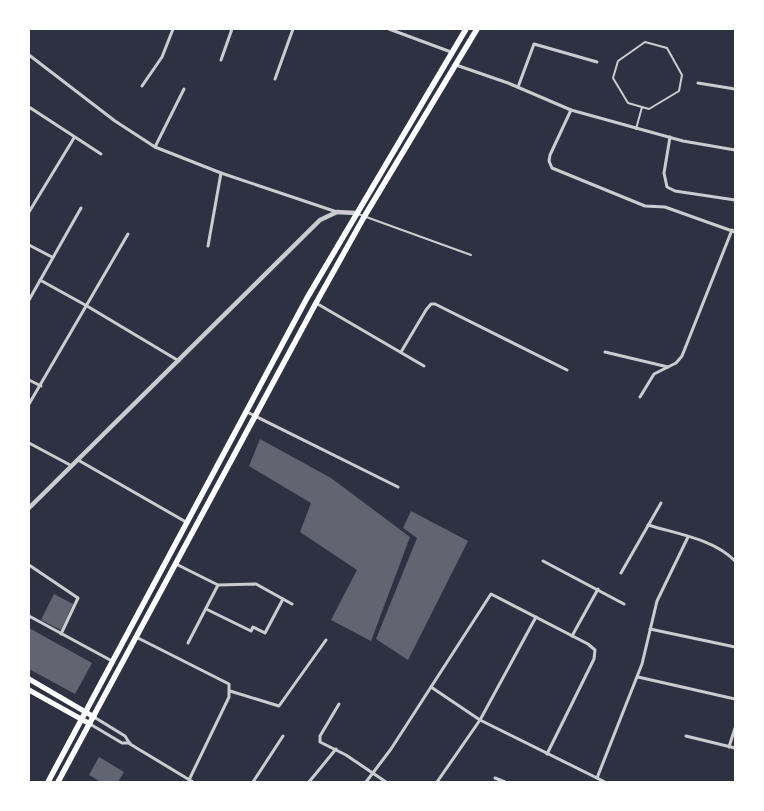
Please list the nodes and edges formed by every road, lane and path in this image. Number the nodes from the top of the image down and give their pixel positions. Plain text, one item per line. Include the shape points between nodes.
1 (173, 29) edge
2 (232, 29) edge
3 (293, 29) edge
4 (389, 29) edge
5 (466, 29) edge
6 (477, 29) edge
7 (452, 52) junction
8 (29, 55) edge
9 (221, 60) dead end
10 (597, 62) dead end
11 (456, 65) junction
12 (275, 79) dead end
13 (698, 82) dead end
14 (142, 86) dead end
15 (518, 87) junction
16 (184, 89) dead end
17 (735, 89) edge
18 (29, 107) edge
19 (642, 107) junction
20 (571, 110) junction
21 (636, 129) junction
22 (670, 137) junction
23 (74, 138) junction
24 (155, 147) junction
25 (735, 150) edge
26 (101, 154) dead end
27 (221, 173) junction
28 (735, 200) edge
29 (81, 208) dead end
30 (29, 212) edge
31 (337, 212) junction
32 (355, 213) junction
33 (364, 217) junction
34 (734, 231) edge
35 (128, 234) dead end
36 (29, 245) edge
37 (208, 246) dead end
38 (471, 255) dead end
39 (52, 257) junction
40 (40, 280) junction
41 (29, 300) edge
42 (316, 303) junction
43 (87, 306) junction
44 (401, 352) junction
45 (605, 352) dead end
46 (178, 361) junction
47 (424, 366) dead end
48 (668, 367) junction
49 (567, 370) dead end
50 (29, 380) edge
51 (40, 386) junction
52 (640, 397) dead end
53 (29, 404) edge
54 (247, 412) junction
55 (254, 415) junction
56 (29, 443) edge
57 (78, 460) junction
58 (72, 466) junction
59 (398, 487) dead end
60 (661, 503) dead end
61 (29, 508) edge
62 (187, 522) junction
63 (648, 525) junction
64 (688, 537) junction
65 (170, 552) junction
66 (179, 557) junction
67 (735, 560) edge
68 (543, 561) dead end
69 (29, 564) edge
70 (175, 564) junction
71 (621, 573) dead end
72 (218, 585) junction
73 (598, 589) junction
74 (283, 599) junction
75 (292, 604) dead end
76 (624, 604) dead end
77 (206, 609) junction
78 (29, 616) edge
79 (536, 617) junction
80 (650, 629) junction
81 (62, 634) junction
82 (572, 636) junction
83 (136, 637) junction
84 (326, 640) dead end
85 (188, 644) dead end
86 (735, 647) edge
87 (113, 662) junction
88 (638, 678) junction
89 (29, 679) edge
90 (430, 687) junction
91 (29, 690) edge
92 (230, 691) junction
93 (735, 699) edge
94 (339, 704) dead end
95 (86, 711) junction
96 (94, 717) junction
97 (81, 720) junction
98 (480, 720) junction
99 (90, 724) junction
100 (735, 728) edge
101 (283, 736) dead end
102 (686, 736) dead end
103 (130, 744) junction
104 (729, 747) junction
105 (735, 748) edge
106 (336, 750) junction
107 (547, 754) junction
108 (374, 773) junction
109 (495, 778) dead end
110 (597, 778) junction
111 (189, 780) junction
112 (48, 782) edge
113 (58, 782) edge
114 (194, 782) edge
115 (253, 782) edge
116 (309, 782) edge
117 (366, 782) edge
118 (386, 782) edge
119 (437, 782) edge
120 (505, 782) edge
121 (605, 782) edge

1 - 14 street via 162,57
2 - 9 street
3 - 12 street
4 - 7 street
5 - 7 highway
6 - 11 highway
7 - 32 highway
8 - 24 street via 115,121
10 - 15 street via 534,44
11 - 15 street
11 - 33 highway
13 - 17 street
15 - 20 street
16 - 24 street
18 - 23 street
19 - 19 lane via 628,103 613,78 618,60 645,42 666,48 682,75 679,91 649,109
19 - 21 lane
20 - 21 street
20 - 34 street via 550,155 552,168 645,206 665,207
21 - 22 street
22 - 25 street
22 - 28 street via 664,174 667,187
23 - 26 street
23 - 30 street
24 - 27 street
27 - 31 street
27 - 37 street
29 - 39 street
31 - 32 street
31 - 46 street via 320,220
32 - 33 lane
32 - 54 highway
33 - 38 lane
33 - 42 highway
34 - 48 street via 684,352
35 - 43 street
36 - 39 street
39 - 40 street
40 - 41 street
40 - 43 street
42 - 44 street
42 - 55 highway
43 - 46 street
43 - 51 street
44 - 47 street
44 - 49 street via 426,310 436,304
45 - 48 street
46 - 57 street
48 - 52 street via 654,374
50 - 51 street
51 - 53 street
54 - 55 street
54 - 62 highway
55 - 59 street
55 - 66 highway
56 - 58 street
57 - 58 street
57 - 62 street
58 - 61 street
60 - 63 street
62 - 65 highway
63 - 64 street
63 - 71 street
64 - 67 street via 722,549
64 - 80 street via 656,601
65 - 66 highway
65 - 87 highway
66 - 70 highway
68 - 73 street
69 - 81 street via 77,596 78,602
70 - 72 street
70 - 83 highway
72 - 74 street via 256,584
72 - 77 street
73 - 76 street
73 - 82 street
74 - 75 street
74 - 77 street via 265,633 253,627 251,631
77 - 85 street
78 - 81 street
79 - 82 street
79 - 90 street via 491,594
79 - 98 street
80 - 86 street
80 - 88 street
81 - 87 street
82 - 107 street via 591,646 595,654
83 - 92 street via 226,682
83 - 96 highway
84 - 92 street via 279,706
87 - 95 highway
88 - 93 street
88 - 110 street
89 - 95 main road
90 - 98 street
90 - 108 street
91 - 97 main road
92 - 111 street
94 - 106 street via 319,737 322,744
95 - 96 main road
95 - 97 highway
96 - 99 highway
96 - 103 street via 125,736
97 - 99 main road
97 - 112 highway
98 - 107 street
98 - 119 street
99 - 103 street
99 - 113 highway
100 - 104 street
101 - 115 street
102 - 104 street
103 - 111 street
104 - 105 street
106 - 108 street
106 - 116 street
107 - 110 street
108 - 117 street
108 - 118 street
109 - 120 street
110 - 121 street
111 - 114 street

